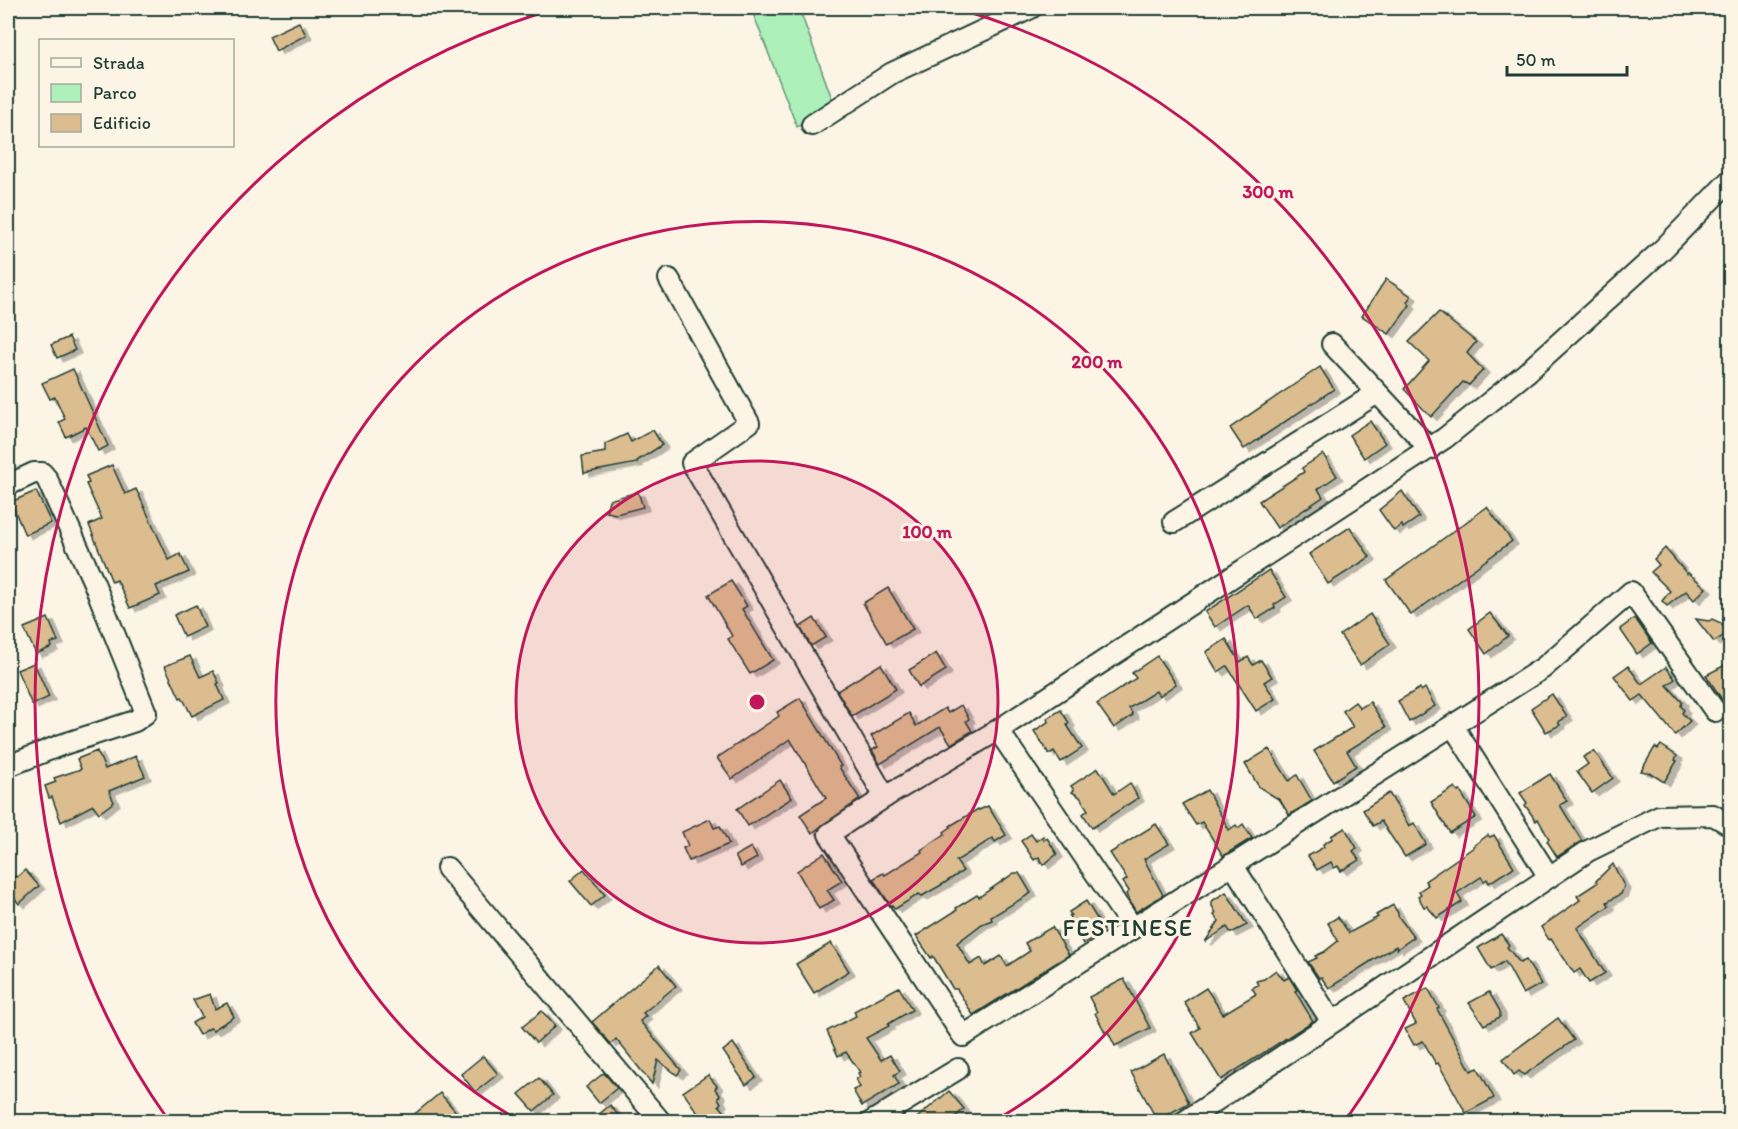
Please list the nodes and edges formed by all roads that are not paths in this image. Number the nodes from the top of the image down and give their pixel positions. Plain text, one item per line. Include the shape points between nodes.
1 (1031, 8) edge
2 (812, 125) dead end
3 (1731, 180) edge
4 (669, 279) dead end
5 (1332, 344) dead end
6 (1377, 393) junction
7 (1430, 449) junction
8 (8, 485) edge
9 (1174, 522) dead end
10 (1715, 711) dead end
11 (1453, 726) junction
12 (998, 730) junction
13 (8, 766) edge
14 (885, 797) junction
15 (1731, 825) edge
16 (1232, 864) junction
17 (447, 868) dead end
18 (1549, 877) junction
19 (1133, 928) junction
20 (1332, 1022) junction
21 (958, 1069) dead end
22 (661, 1122) edge
23 (872, 1122) edge
24 (1184, 1122) edge

1 - 2 street via 892,73
3 - 7 street via 1662,250 1534,366
4 - 14 street via 749,423 692,463
5 - 6 street
6 - 7 street
6 - 9 street
7 - 12 street
8 - 13 street via 34,473 42,473 47,479 146,713 135,721
10 - 11 street via 1631,592 1543,668
11 - 16 street
11 - 18 street
12 - 14 street
12 - 19 street
14 - 19 street via 829,834 963,1036
15 - 18 street via 1713,815 1659,816 1588,851
16 - 19 street
16 - 20 street
17 - 22 street
18 - 20 street
20 - 24 street
21 - 23 street

